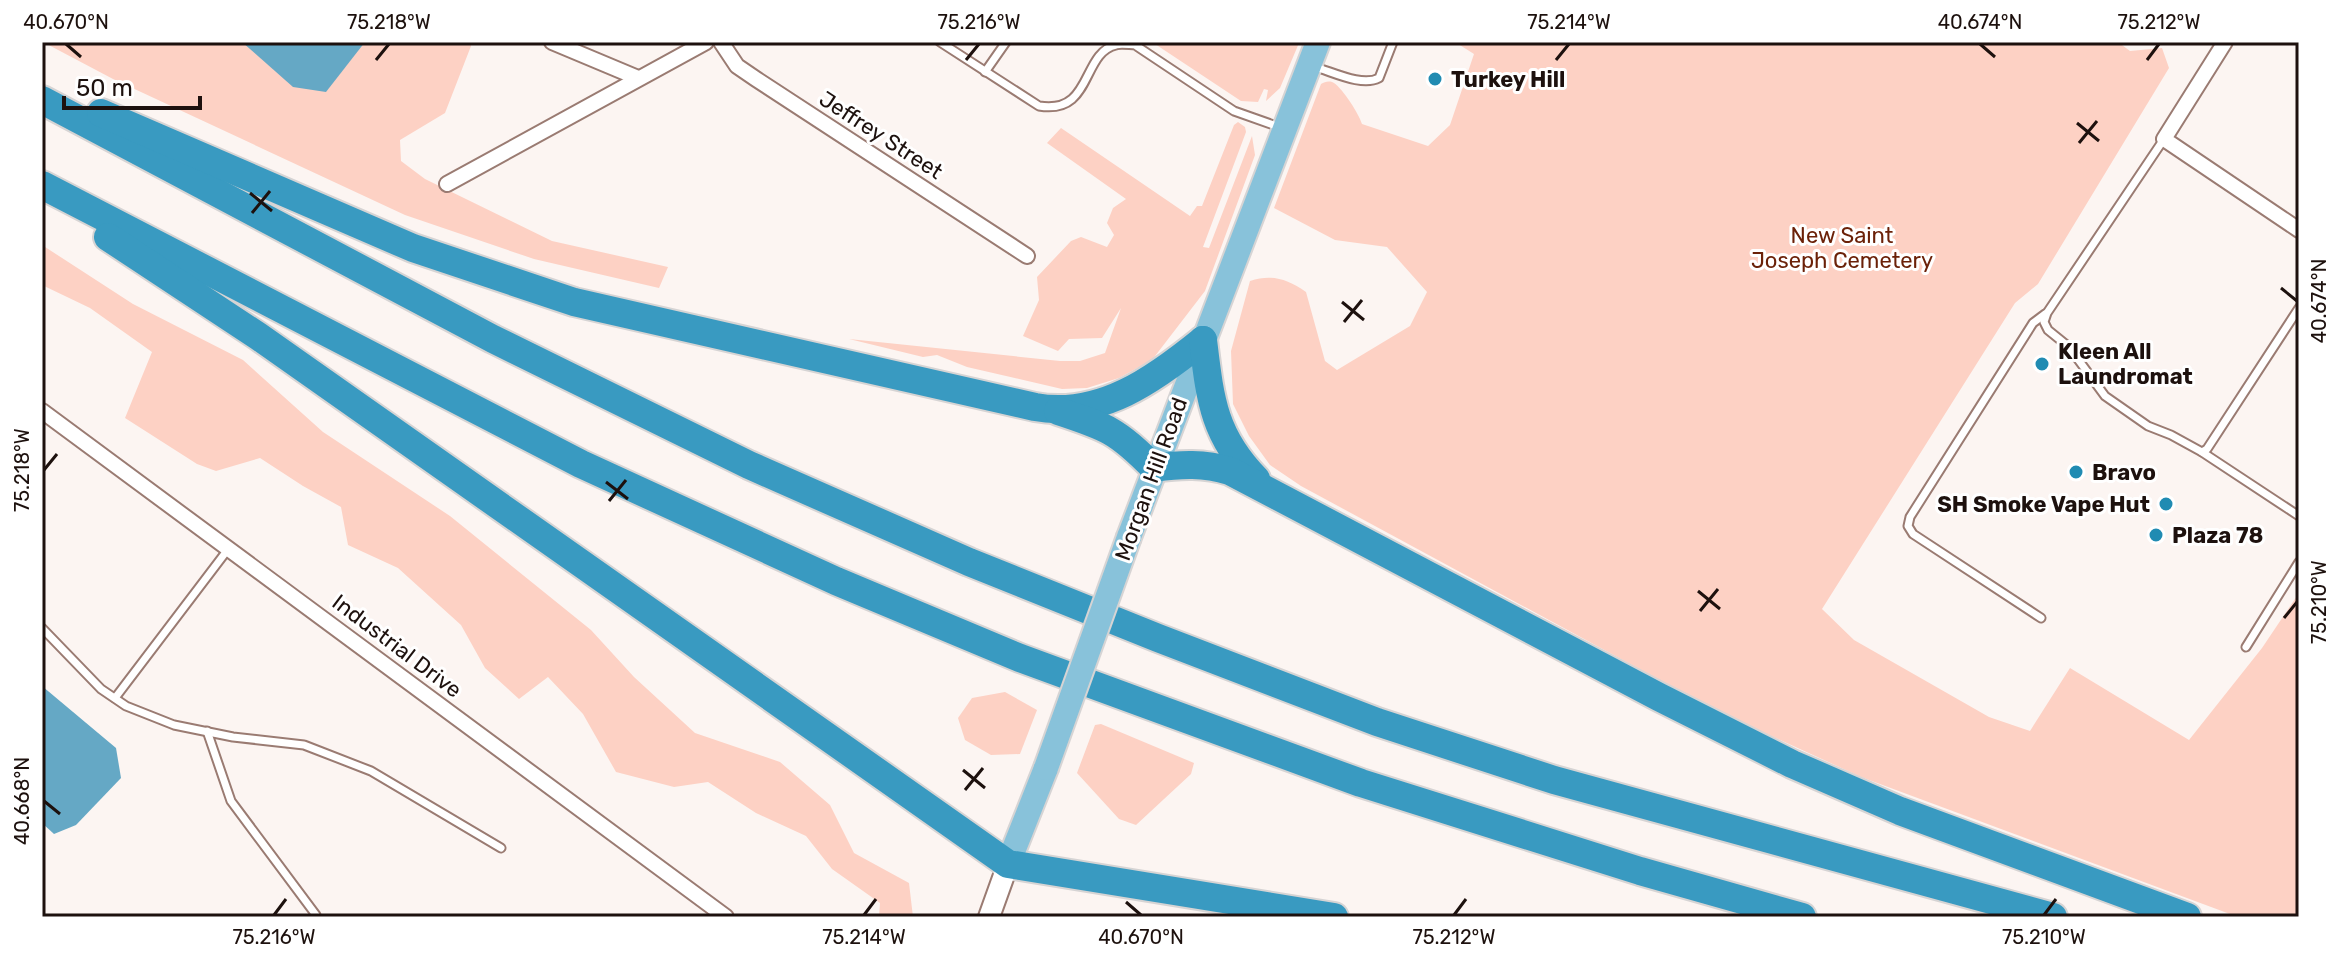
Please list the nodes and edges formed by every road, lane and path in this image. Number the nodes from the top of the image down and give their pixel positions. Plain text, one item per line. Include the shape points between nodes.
1 (552, 42) edge
2 (706, 42) edge
3 (721, 42) edge
4 (940, 42) edge
5 (1006, 42) edge
6 (1318, 42) edge
7 (1393, 42) edge
8 (2225, 42) edge
9 (1309, 65) junction
10 (985, 72) junction
11 (638, 78) junction
12 (42, 87) edge
13 (42, 100) edge
14 (1285, 129) junction
15 (2164, 139) junction
16 (447, 184) dead end
17 (42, 185) edge
18 (42, 193) edge
19 (2299, 230) edge
20 (1027, 256) dead end
21 (2299, 308) edge
22 (2047, 313) junction
23 (1203, 340) junction
24 (42, 411) edge
25 (1058, 411) junction
26 (2202, 452) junction
27 (1154, 468) junction
28 (1272, 493) junction
29 (2299, 516) edge
30 (229, 548) junction
31 (2299, 562) edge
32 (2041, 618) dead end
33 (42, 628) edge
34 (2246, 647) dead end
35 (115, 698) junction
36 (207, 731) junction
37 (501, 848) dead end
38 (1008, 864) junction
39 (316, 915) dead end
40 (726, 917) edge
41 (989, 917) edge
42 (1334, 917) edge
43 (1802, 917) edge
44 (2053, 917) edge
45 (2187, 917) edge

1 - 11 street
2 - 11 street
3 - 20 street, Jeffrey Street via 737,66
4 - 10 lane
5 - 10 lane
6 - 9 main road, Morgan Hill Road
7 - 9 lane via 1374,81
8 - 15 street
9 - 14 main road, Morgan Hill Road
10 - 14 lane via 1039,106 1061,108 1105,51 1135,45 1234,111
11 - 16 street
12 - 25 highway via 413,248 574,302
13 - 44 highway via 493,339 749,465 969,562 1377,722 1539,775
14 - 23 main road, Morgan Hill Road
15 - 19 street
15 - 22 lane
17 - 43 highway via 581,464 1006,652 1361,783
18 - 38 highway via 271,345
21 - 26 lane
22 - 26 lane via 2046,328 2069,347 2105,396 2148,426
22 - 32 lane via 2033,323 1908,526
23 - 25 highway via 1140,386
23 - 27 main road, Morgan Hill Road
23 - 28 highway via 1221,433
24 - 30 street, Industrial Drive
25 - 27 highway via 1117,433
26 - 29 lane
27 - 28 highway via 1211,465
27 - 38 main road, Morgan Hill Road, bridge
28 - 45 highway via 1792,764 1900,811
30 - 35 lane
30 - 40 street, Industrial Drive
31 - 34 lane
33 - 35 lane
35 - 36 lane via 174,725
36 - 37 lane via 304,745 371,771
36 - 39 lane via 231,801
38 - 41 main road, Morgan Hill Road
38 - 42 highway

